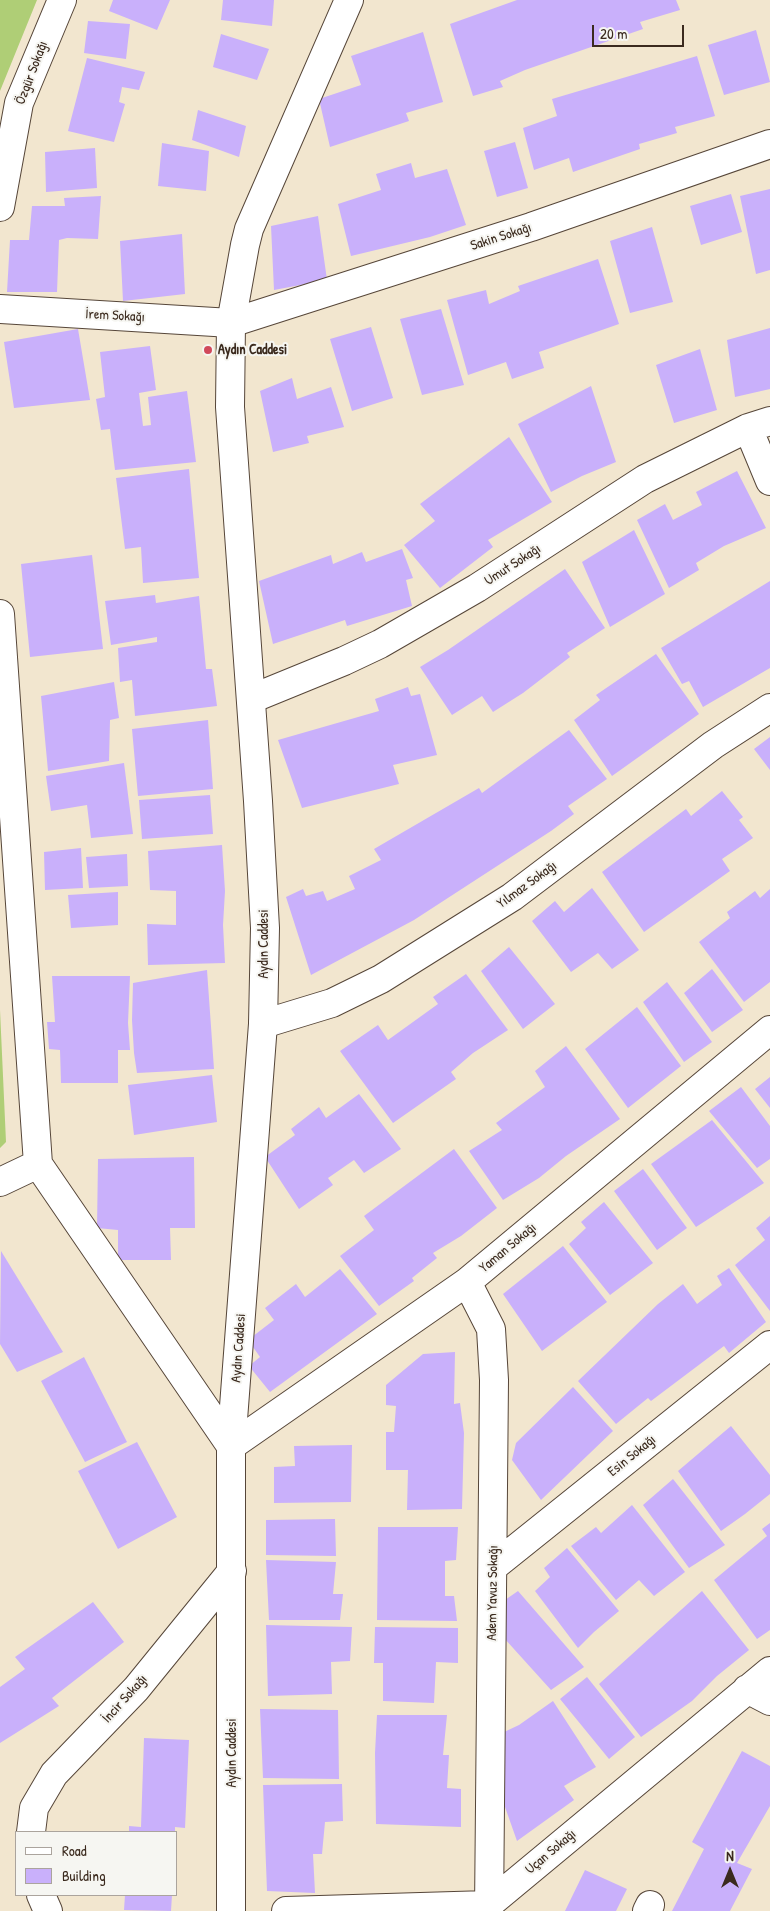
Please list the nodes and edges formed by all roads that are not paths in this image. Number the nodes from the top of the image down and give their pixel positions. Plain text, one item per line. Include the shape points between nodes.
1 (62, 0) edge
2 (349, 0) edge
3 (770, 144) edge
4 (0, 207) edge
5 (0, 309) edge
6 (231, 323) junction
7 (759, 424) edge
8 (770, 482) edge
9 (0, 614) edge
10 (251, 699) junction
11 (770, 708) edge
12 (263, 1024) junction
13 (770, 1030) edge
14 (38, 1164) junction
15 (0, 1182) edge
16 (467, 1282) junction
17 (770, 1345) edge
18 (232, 1446) junction
19 (493, 1567) junction
20 (232, 1570) junction
21 (770, 1671) edge
22 (759, 1695) edge
23 (30, 1831) edge
24 (41, 1896) edge
25 (488, 1908) edge
26 (48, 1911) edge
27 (232, 1911) edge
28 (286, 1911) edge

1 - 4 street, Özgür Sokağı via 19,103
2 - 6 street, Aydın Caddesi via 249,229
3 - 6 street, Sakin Sokağı via 531,227
5 - 6 street, İrem Sokağı
6 - 10 street, Aydın Caddesi via 230,407
7 - 8 street
7 - 10 street, Umut Sokağı via 645,479 477,588 380,644
9 - 14 street
10 - 12 street, Aydın Caddesi via 265,928
11 - 12 street, Yılmaz Sokağı via 713,744 512,897 381,979 332,1003
12 - 18 street, Aydın Caddesi
13 - 16 street, Yaman Sokağı
14 - 15 street
14 - 18 street
16 - 18 street, Yaman Sokağı
16 - 19 street, Adem Yavuz Sokağı via 491,1329 494,1380
17 - 19 street, Esin Sokağı
18 - 20 street, Aydın Caddesi
19 - 25 street, Adem Yavuz Sokağı
20 - 23 street, İncir Sokağı via 136,1689 54,1774 34,1808
20 - 27 street, Aydın Caddesi
21 - 22 street, Uçan Sokağı
22 - 25 street, Uçan Sokağı
24 - 26 street
25 - 28 street

